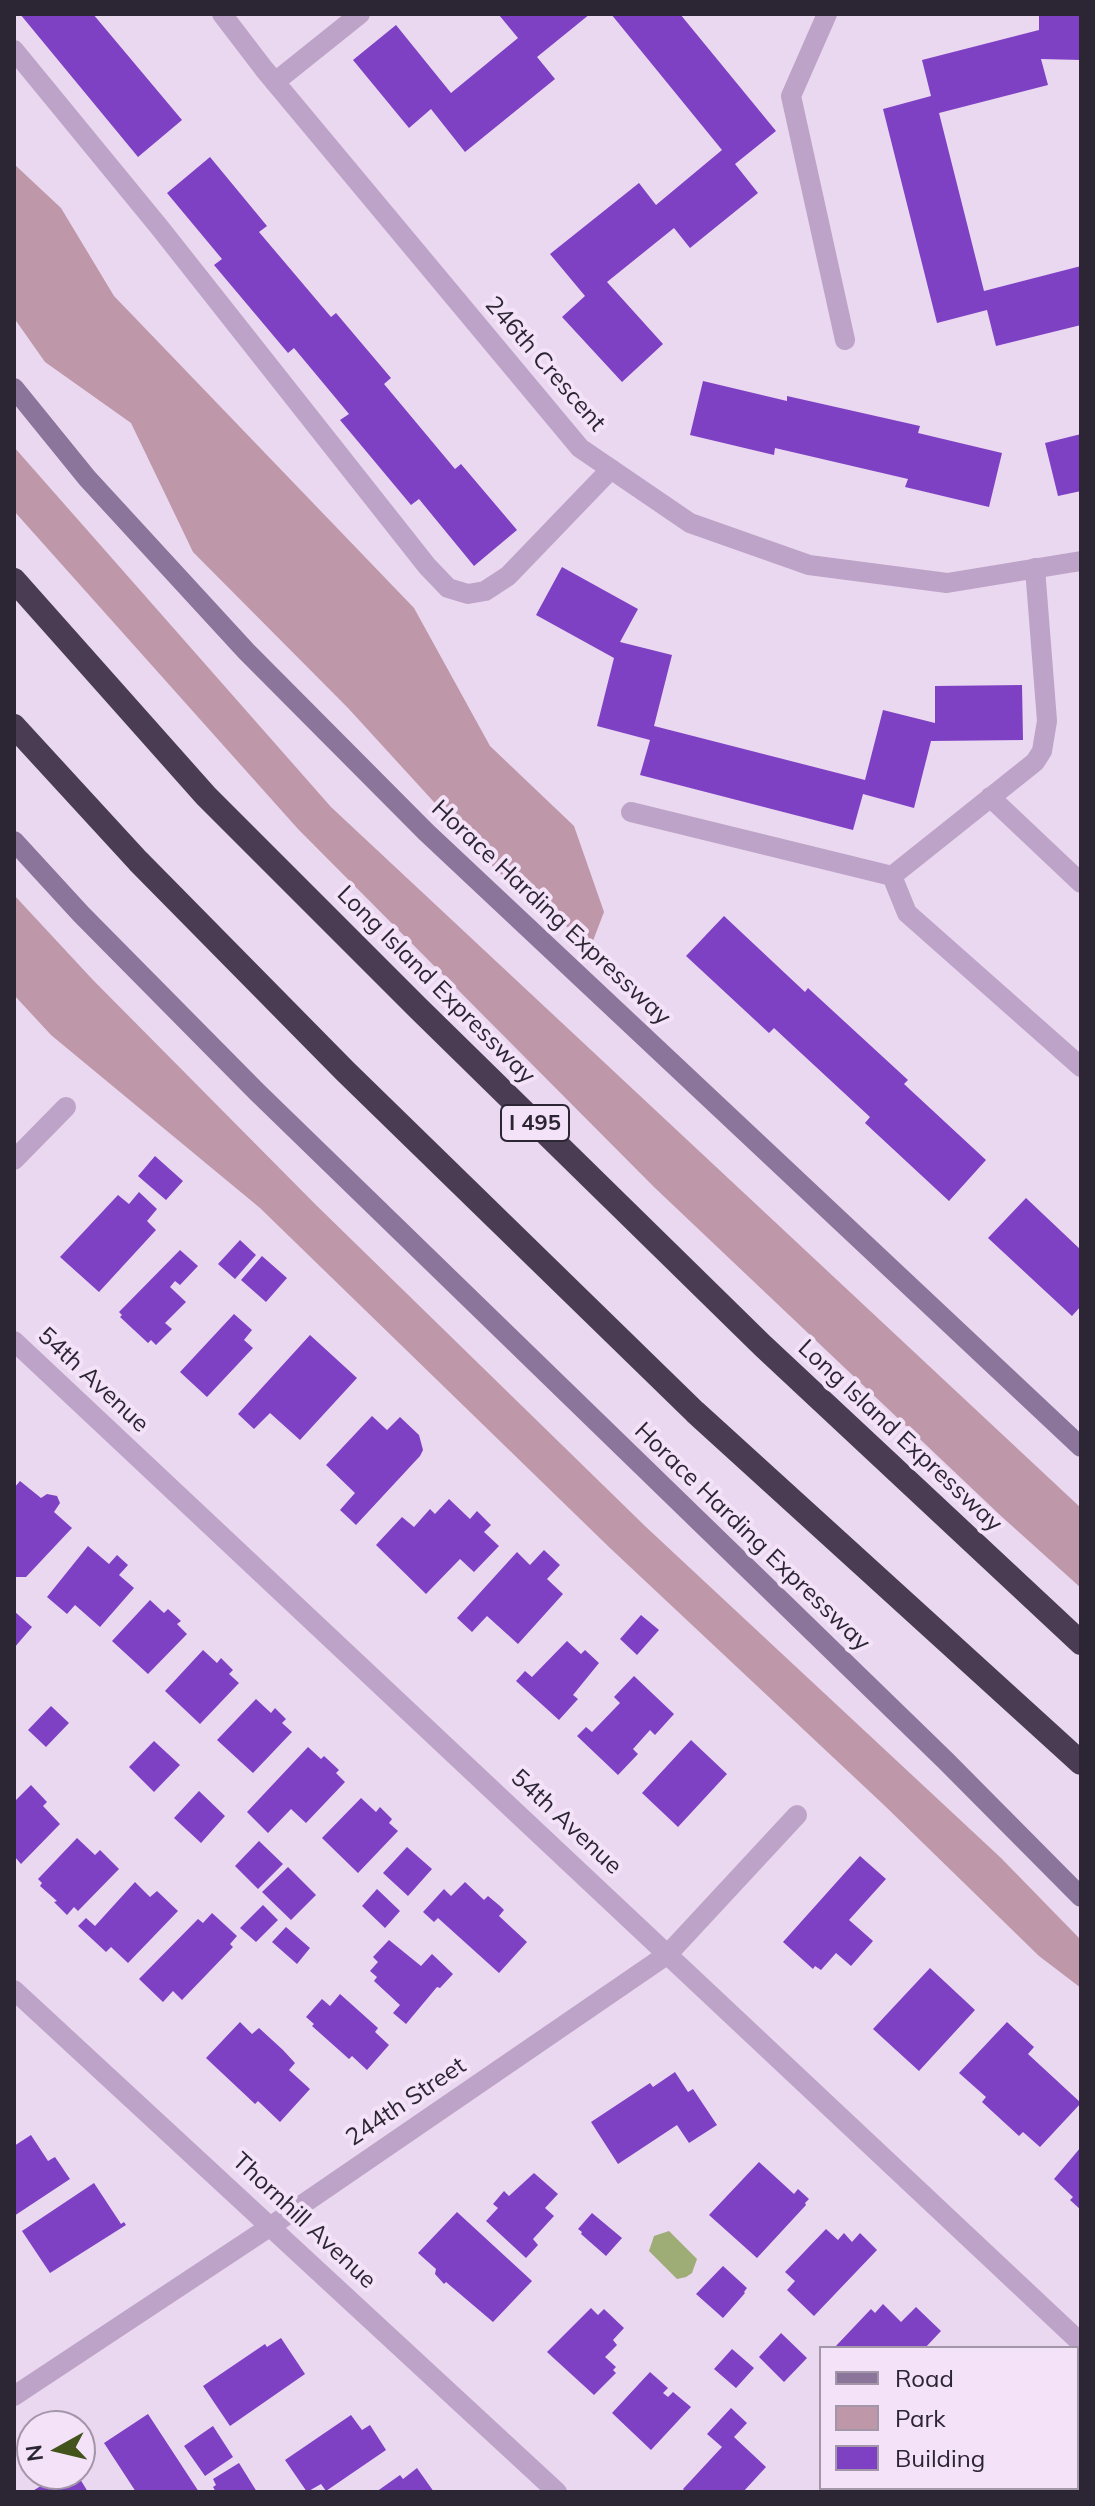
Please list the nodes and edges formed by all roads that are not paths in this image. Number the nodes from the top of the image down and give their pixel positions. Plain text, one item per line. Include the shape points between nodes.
1 (222, 14) edge
2 (360, 14) edge
3 (827, 14) edge
4 (14, 50) edge
5 (275, 82) junction
6 (845, 340) dead end
7 (14, 388) edge
8 (611, 469) junction
9 (1081, 561) edge
10 (1035, 568) junction
11 (14, 580) edge
12 (14, 726) edge
13 (990, 797) junction
14 (631, 812) dead end
15 (14, 841) edge
16 (892, 876) junction
17 (1081, 883) edge
18 (1081, 1067) edge
19 (66, 1107) dead end
20 (14, 1160) edge
21 (14, 1341) edge
22 (1081, 1447) edge
23 (1081, 1643) edge
24 (1081, 1763) edge
25 (797, 1815) dead end
26 (1081, 1897) edge
27 (668, 1954) junction
28 (14, 1990) edge
29 (271, 2226) junction
30 (1081, 2343) edge
31 (14, 2396) edge
32 (557, 2492) edge

1 - 5 street, 246th Crescent
2 - 5 street
3 - 6 street via 791,96
4 - 8 street via 448,588 468,594 485,591 508,576
5 - 8 street, 246th Crescent via 580,448
7 - 22 main road, Horace Harding Expressway via 87,478 236,639 426,832
8 - 10 street, 246th Crescent via 690,523 809,565 947,583
9 - 10 street, 246th Crescent
10 - 13 street via 1047,721 1042,751
11 - 23 highway, Long Island Expressway / I 495 via 206,796 418,1008 763,1346
12 - 24 highway via 345,1071 695,1412
13 - 16 street
13 - 17 street
14 - 16 street
15 - 26 main road, Horace Harding Expressway via 257,1092
16 - 18 street via 907,913
19 - 20 street
21 - 27 street, 54th Avenue
25 - 27 street, 244th Street
27 - 29 street, 244th Street
27 - 30 street, 54th Avenue
28 - 29 street, Thornhill Avenue
29 - 31 street, 244th Street
29 - 32 street, Thornhill Avenue

